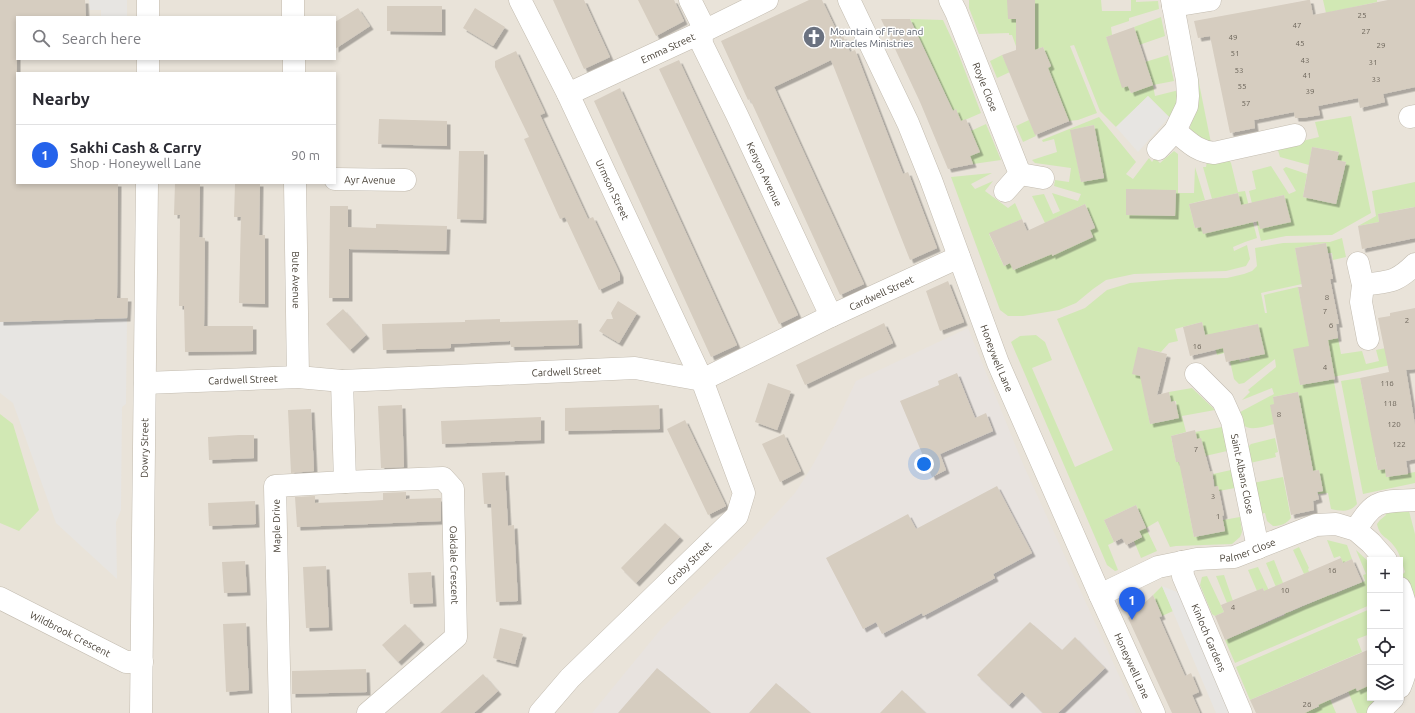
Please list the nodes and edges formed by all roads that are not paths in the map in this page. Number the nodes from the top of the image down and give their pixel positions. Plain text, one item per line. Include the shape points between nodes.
1 (148, 0) edge
2 (293, 0) edge
3 (520, 0) edge
4 (690, 0) edge
5 (766, 0) edge
6 (950, 0) edge
7 (1210, 0) edge
8 (856, 2) edge
9 (1172, 3) edge
10 (148, 16) edge
11 (293, 16) edge
12 (702, 32) junction
13 (148, 60) edge
14 (294, 60) edge
15 (148, 72) edge
16 (294, 72) edge
17 (568, 94) junction
18 (1175, 132) junction
19 (1295, 134) dead end
20 (1158, 149) dead end
21 (1020, 174) junction
22 (1043, 178) dead end
23 (336, 179) edge
24 (405, 180) dead end
25 (147, 184) edge
26 (295, 184) edge
27 (1005, 191) dead end
28 (959, 257) junction
29 (1358, 263) dead end
30 (1415, 264) edge
31 (1363, 285) junction
32 (831, 316) junction
33 (1368, 339) dead end
34 (1196, 374) dead end
35 (298, 377) junction
36 (702, 380) junction
37 (342, 382) junction
38 (145, 383) junction
39 (345, 482) junction
40 (1415, 500) edge
41 (1356, 530) junction
42 (1258, 548) junction
43 (1383, 557) edge
44 (1182, 562) junction
45 (1402, 593) edge
46 (1100, 595) junction
47 (0, 598) edge
48 (142, 662) junction
49 (1403, 679) edge
50 (1403, 689) edge
51 (1415, 695) edge
52 (1390, 701) edge
53 (141, 713) edge
54 (280, 713) edge
55 (368, 713) edge
56 (540, 713) edge
57 (1154, 713) edge
58 (1241, 713) edge
59 (1378, 713) edge

1 - 10 street
2 - 11 street
3 - 17 street, Urmson Street
4 - 12 street, Kenyon Avenue via 701,22
5 - 12 street, Emma Street
6 - 21 street, Royle Close
7 - 9 street
8 - 28 street, Honeywell Lane via 908,123
9 - 18 street via 1188,96 1187,106
12 - 17 street, Emma Street
12 - 32 street, Kenyon Avenue via 702,44
13 - 15 street
14 - 16 street
17 - 36 street, Urmson Street
18 - 19 street via 1202,152 1214,153 1266,151
18 - 20 street
21 - 22 street
21 - 27 street
23 - 24 street, Ayr Avenue
25 - 38 street, Dowry Street
26 - 35 street, Bute Avenue
28 - 32 street, Cardwell Street
28 - 46 street, Honeywell Lane via 998,363
29 - 31 street
30 - 31 street via 1397,279
31 - 33 street via 1361,302
32 - 36 street, Cardwell Street
34 - 42 street, Saint Albans Close via 1229,395
35 - 37 street, Cardwell Street
35 - 38 street, Cardwell Street
36 - 37 street, Cardwell Street via 635,368
36 - 56 street, Groby Street via 744,493 737,516 570,678
37 - 39 street
38 - 48 street, Dowry Street
39 - 54 street, Maple Drive via 275,486
39 - 55 street, Oakdale Crescent via 443,478 453,489 456,637
40 - 41 street via 1385,502 1374,506
41 - 42 street, Palmer Close via 1336,524 1316,525
41 - 43 street, Palmer Close
42 - 44 street, Palmer Close via 1234,557
44 - 46 street, Palmer Close via 1158,567
44 - 58 street, Kinloch Gardens via 1183,576
45 - 49 street via 1409,636
46 - 57 street, Honeywell Lane
47 - 48 street, Wildbrook Crescent via 126,662
48 - 53 street, Dowry Street
50 - 51 street
52 - 59 street

